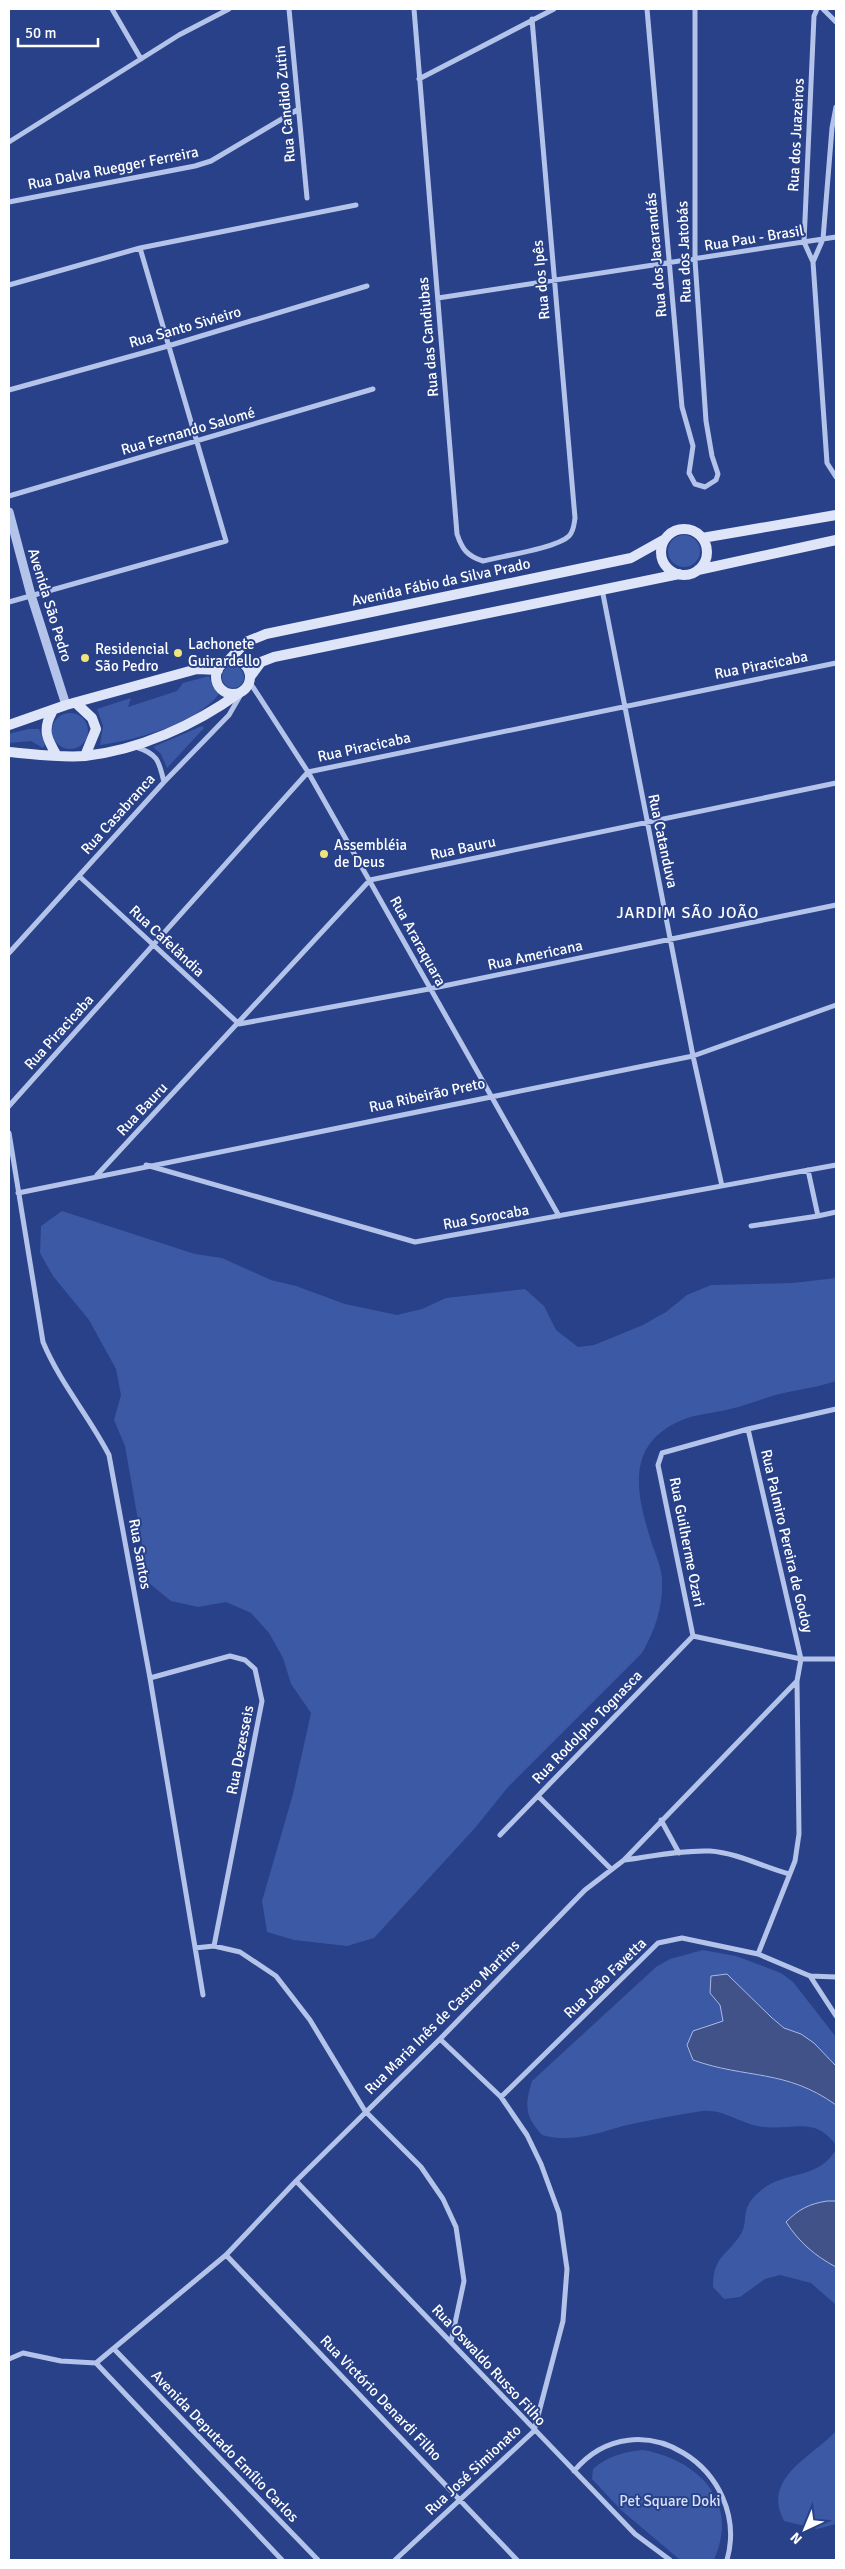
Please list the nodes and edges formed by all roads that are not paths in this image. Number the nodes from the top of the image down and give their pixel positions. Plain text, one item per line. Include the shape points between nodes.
1 (112, 9) edge
2 (229, 9) edge
3 (289, 9) edge
4 (414, 9) edge
5 (554, 9) edge
6 (647, 9) edge
7 (695, 9) edge
8 (817, 9) edge
9 (823, 9) edge
10 (532, 19) junction
11 (836, 22) edge
12 (141, 59) junction
13 (419, 79) junction
14 (836, 108) edge
15 (297, 110) junction
16 (9, 142) edge
17 (307, 198) dead end
18 (9, 202) edge
19 (356, 205) dead end
20 (836, 237) edge
21 (823, 239) junction
22 (804, 242) junction
23 (140, 248) junction
24 (695, 260) junction
25 (813, 262) junction
26 (669, 264) junction
27 (554, 282) junction
28 (9, 285) edge
29 (367, 286) dead end
30 (438, 298) junction
31 (168, 346) junction
32 (373, 389) dead end
33 (9, 390) edge
34 (196, 442) junction
35 (836, 477) edge
36 (706, 487) joint
37 (9, 496) edge
38 (9, 512) edge
39 (836, 515) edge
40 (569, 536) joint
41 (702, 538) junction
42 (664, 539) junction
43 (836, 542) edge
44 (698, 570) junction
45 (679, 574) junction
46 (602, 588) junction
47 (31, 595) junction
48 (9, 602) edge
49 (228, 661) junction
50 (836, 662) edge
51 (218, 670) junction
52 (250, 679) junction
53 (241, 692) junction
54 (71, 705) junction
55 (623, 706) junction
56 (52, 712) junction
57 (9, 725) edge
58 (134, 747) junction
59 (9, 752) edge
60 (57, 756) junction
61 (84, 756) junction
62 (308, 772) junction
63 (164, 782) junction
64 (836, 783) edge
65 (647, 823) junction
66 (79, 876) junction
67 (370, 880) junction
68 (836, 905) edge
69 (672, 939) junction
70 (153, 946) junction
71 (9, 953) edge
72 (430, 990) junction
73 (836, 1005) edge
74 (239, 1024) junction
75 (693, 1056) junction
76 (492, 1095) junction
77 (9, 1106) edge
78 (9, 1134) edge
79 (146, 1165) junction
80 (836, 1165) edge
81 (808, 1170) junction
82 (96, 1175) junction
83 (722, 1186) junction
84 (18, 1193) junction
85 (836, 1212) edge
86 (559, 1216) junction
87 (818, 1216) junction
88 (751, 1226) dead end
89 (836, 1409) edge
90 (748, 1429) junction
91 (693, 1636) junction
92 (801, 1659) junction
93 (836, 1659) edge
94 (150, 1678) junction
95 (796, 1681) junction
96 (538, 1796) junction
97 (661, 1820) junction
98 (500, 1835) dead end
99 (679, 1853) junction
100 (624, 1860) junction
101 (611, 1869) junction
102 (789, 1874) junction
103 (214, 1946) junction
104 (195, 1948) junction
105 (758, 1954) junction
106 (810, 1976) junction
107 (836, 1977) edge
108 (203, 1996) dead end
109 (836, 2016) edge
110 (440, 2039) junction
111 (501, 2097) junction
112 (365, 2111) junction
113 (296, 2181) junction
114 (226, 2255) junction
115 (451, 2342) junction
116 (114, 2349) junction
117 (9, 2359) edge
118 (96, 2363) junction
119 (534, 2431) junction
120 (574, 2471) junction
121 (460, 2498) junction
122 (282, 2560) edge
123 (318, 2560) edge
124 (394, 2560) edge
125 (517, 2560) edge
126 (670, 2560) edge
127 (727, 2560) edge

1 - 12 street
2 - 12 street
3 - 15 street, Rua Candido Zutin
4 - 13 street, Rua das Candiubas
5 - 10 street
6 - 26 street, Rua dos Jacarandás
7 - 24 street, Rua dos Jatobás
8 - 22 street, Rua dos Juazeiros via 814,16
9 - 11 street
10 - 13 street
10 - 27 street, Rua dos Ipês
12 - 16 street
13 - 30 street, Rua das Candiubas
14 - 21 street, Rua dos Juazeiros
15 - 17 street, Rua Candido Zutin
15 - 18 street, Rua Dalva Ruegger Ferreira via 211,161
19 - 23 street
20 - 21 street, Rua Pau - Brasil
21 - 22 street, Rua Pau - Brasil
21 - 25 street, Rua dos Juazeiros
22 - 24 street, Rua Pau - Brasil
22 - 25 street, Rua dos Juazeiros
23 - 28 street
23 - 31 street
24 - 26 street, Rua Pau - Brasil
24 - 36 street, Rua dos Jatobás via 706,421 718,474 716,480
25 - 35 street, Rua dos Juazeiros via 827,463
26 - 27 street, Rua Pau - Brasil
26 - 36 street, Rua dos Jacarandás via 682,407 693,446 689,473 695,484
27 - 30 street, Rua Pau - Brasil
27 - 40 street, Rua dos Ipês via 575,518
29 - 31 street, Rua Santo Sivieiro
30 - 40 street, Rua das Candiubas via 460,543 472,558 483,561 553,544
31 - 33 street, Rua Santo Sivieiro
31 - 34 street
32 - 34 street, Rua Fernando Salomé
34 - 37 street, Rua Fernando Salomé
34 - 47 street via 226,541
38 - 47 street, Avenida São Pedro
39 - 41 main road
41 - 42 main road via 683,528
41 - 44 main road via 706,557
42 - 45 main road via 662,560 670,570
42 - 49 main road, Avenida Fábio da Silva Prado via 631,558 266,634 246,642
43 - 44 main road
44 - 45 main road
45 - 46 main road
46 - 52 main road via 274,657 261,662
46 - 55 street, Rua Catanduva
47 - 48 street
47 - 54 street, Avenida São Pedro
49 - 51 main road
49 - 52 main road via 243,664
50 - 55 street, Rua Piracicaba
51 - 53 main road via 219,687 228,694
51 - 54 main road via 197,669
52 - 53 main road
52 - 62 street, Rua Araraquara
53 - 58 main road via 219,708
53 - 63 street, Rua Casabranca via 229,714
54 - 56 main road
54 - 61 main road via 92,718 96,729
55 - 62 street, Rua Piracicaba
55 - 65 street, Rua Catanduva
56 - 57 main road
56 - 60 main road via 46,722 47,736
58 - 61 main road
58 - 63 street via 151,752 160,764
59 - 60 main road
60 - 61 main road
62 - 67 street, Rua Araraquara
62 - 70 street, Rua Piracicaba
63 - 66 street, Rua Casabranca
64 - 65 street, Rua Bauru
65 - 67 street, Rua Bauru
65 - 69 street, Rua Catanduva
66 - 70 street, Rua Cafelândia
66 - 71 street, Rua Casabranca
67 - 72 street, Rua Araraquara
67 - 74 street, Rua Bauru
68 - 69 street, Rua Americana
69 - 72 street, Rua Americana
69 - 75 street, Rua Catanduva
70 - 74 street, Rua Cafelândia
70 - 77 street, Rua Piracicaba
72 - 74 street, Rua Americana
72 - 76 street, Rua Araraquara
73 - 75 street, Rua Ribeirão Preto
74 - 82 street, Rua Bauru
75 - 76 street, Rua Ribeirão Preto
75 - 83 street, Rua Catanduva
76 - 79 street, Rua Ribeirão Preto
76 - 86 street, Rua Araraquara
78 - 84 street, Rua Santos
79 - 82 street, Rua Ribeirão Preto
79 - 86 street, Rua Sorocaba via 415,1242
80 - 81 street, Rua Sorocaba
81 - 83 street, Rua Sorocaba
81 - 87 street
82 - 84 street, Rua Ribeirão Preto
83 - 86 street, Rua Sorocaba
84 - 94 street, Rua Santos via 43,1342 51,1361 109,1455
85 - 87 street
87 - 88 street
89 - 90 street
90 - 91 street, Rua Guilherme Ozari via 662,1454 658,1465
90 - 92 street, Rua Palmiro Pereira de Godoy
91 - 92 street
91 - 96 street, Rua Rodolpho Tognasca
92 - 93 street
92 - 95 street, Rua Palmiro Pereira de Godoy
94 - 103 street, Rua Dezesseis via 230,1656 245,1660 255,1669 259,1684 262,1700
94 - 104 street, Rua Santos
95 - 97 street, Rua Maria Inês de Castro Martins
95 - 102 street, Rua Palmiro Pereira de Godoy via 799,1834 795,1862
96 - 98 street, Rua Rodolpho Tognasca
96 - 101 street
97 - 99 street
97 - 100 street, Rua Maria Inês de Castro Martins
99 - 100 street
99 - 102 street via 718,1853 741,1857
100 - 101 street, Rua Maria Inês de Castro Martins
101 - 110 street, Rua Maria Inês de Castro Martins via 585,1890
102 - 105 street, Rua Palmiro Pereira de Godoy
103 - 104 street
103 - 112 street via 240,1952 276,1976 310,2020
104 - 108 street, Rua Santos
105 - 106 street, Rua João Favetta
105 - 111 street, Rua João Favetta via 682,1938 658,1943
106 - 107 street, Rua João Favetta
106 - 109 street
110 - 111 street, Rua José Simionato
110 - 112 street, Rua Maria Inês de Castro Martins
111 - 119 street, Rua José Simionato via 542,2164 559,2213 567,2269 563,2321
112 - 113 street, Rua Maria Inês de Castro Martins
112 - 115 street via 421,2167 443,2199 456,2226 464,2280
113 - 114 street, Rua Maria Inês de Castro Martins
113 - 115 street, Rua Oswaldo Russo Filho
114 - 116 street, Rua Maria Inês de Castro Martins
114 - 121 street, Rua Victório Denardi Filho
115 - 119 street, Rua Oswaldo Russo Filho
116 - 118 street, Rua Maria Inês de Castro Martins
116 - 123 street, Avenida Deputado Emílio Carlos
117 - 118 street via 23,2353 61,2361
118 - 122 street
119 - 120 street, Rua Oswaldo Russo Filho
119 - 121 street, Rua José Simionato
120 - 126 street, Rua Oswaldo Russo Filho via 635,2534
120 - 127 street via 585,2458 604,2446 625,2441 655,2440 678,2449 700,2465 717,2484 728,2506 732,2525
121 - 124 street, Rua José Simionato
121 - 125 street, Rua Victório Denardi Filho

